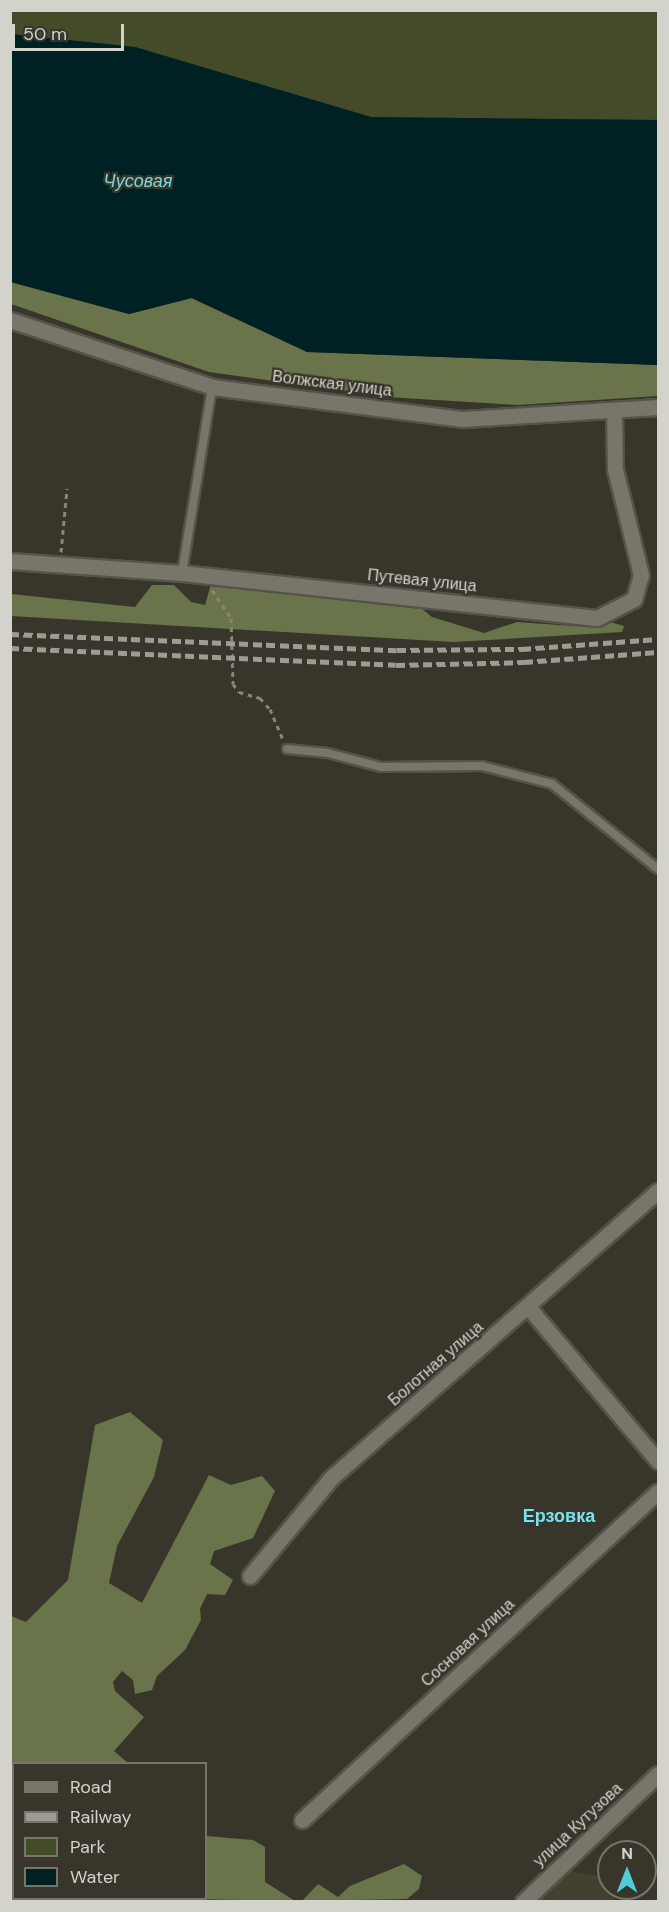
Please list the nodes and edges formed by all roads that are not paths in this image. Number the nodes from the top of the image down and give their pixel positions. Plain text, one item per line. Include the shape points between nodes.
1 (10, 320) edge
2 (212, 387) junction
3 (658, 407) edge
4 (614, 411) junction
5 (10, 561) edge
6 (182, 573) junction
7 (287, 749) road end
8 (658, 869) edge
9 (658, 1191) edge
10 (529, 1308) junction
11 (658, 1461) edge
12 (658, 1492) edge
13 (250, 1576) dead end
14 (658, 1774) edge
15 (302, 1820) dead end
16 (523, 1902) edge

1 - 2 street, Волжская улица
2 - 4 street, Волжская улица via 463,419
2 - 6 lane
3 - 4 street, Волжская улица
4 - 6 street, Путевая улица via 615,469 641,575 634,599 597,618
5 - 6 street, Путевая улица
7 - 8 lane via 328,753 381,767 482,766 552,783
9 - 10 street, Болотная улица
10 - 11 street
10 - 13 street, Болотная улица via 331,1478
12 - 15 street, Сосновая улица
14 - 16 street, улица Кутузова

